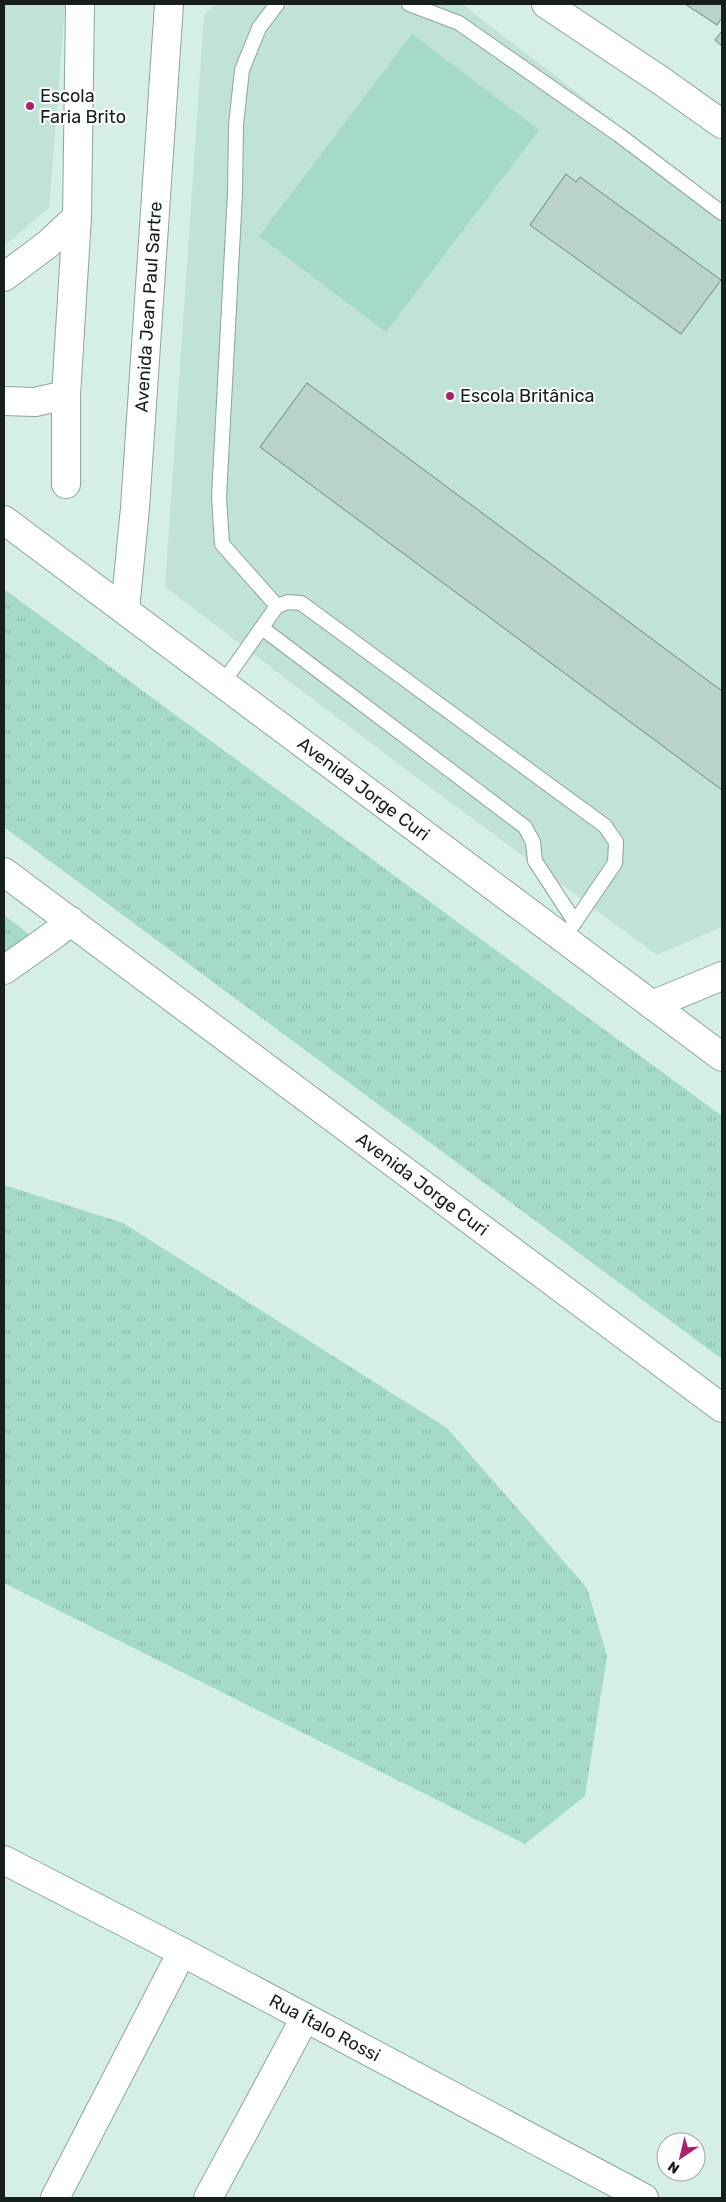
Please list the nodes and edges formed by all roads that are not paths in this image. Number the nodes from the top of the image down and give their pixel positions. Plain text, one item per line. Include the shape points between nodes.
1 (80, 4) edge
2 (169, 4) edge
3 (277, 4) edge
4 (409, 4) edge
5 (546, 4) edge
6 (722, 124) edge
7 (722, 213) edge
8 (77, 217) junction
9 (4, 277) edge
10 (66, 395) junction
11 (4, 401) edge
12 (66, 484) dead end
13 (4, 520) edge
14 (276, 606) junction
15 (125, 610) junction
16 (262, 628) junction
17 (222, 684) junction
18 (4, 872) edge
19 (71, 921) junction
20 (569, 930) junction
21 (4, 970) edge
22 (722, 976) edge
23 (652, 1005) junction
24 (722, 1057) edge
25 (722, 1408) edge
26 (4, 1860) edge
27 (182, 1952) junction
28 (305, 2018) junction
29 (55, 2198) edge
30 (208, 2198) edge
31 (644, 2198) edge

1 - 8 street
2 - 15 street, Avenida Jean Paul Sartre via 136,498
3 - 14 lane via 259,28 242,70 236,125 219,498 222,544
4 - 7 lane via 459,23 619,134
5 - 6 street
8 - 9 street
8 - 10 street
10 - 11 street via 36,402
10 - 12 street
13 - 15 street, Avenida Jorge Curi
14 - 16 lane
14 - 20 lane via 288,602 301,603 318,614 605,826 616,842 614,863
15 - 17 street, Avenida Jorge Curi
16 - 17 lane
16 - 20 lane via 525,827 533,842 535,861
17 - 20 street, Avenida Jorge Curi
18 - 19 street, Avenida Jorge Curi
19 - 21 street
19 - 25 street, Avenida Jorge Curi
20 - 23 street, Avenida Jorge Curi
22 - 23 street
23 - 24 street, Avenida Jorge Curi
26 - 27 street, Rua Ítalo Rossi
27 - 28 street, Rua Ítalo Rossi
27 - 29 street
28 - 30 street
28 - 31 street, Rua Ítalo Rossi

